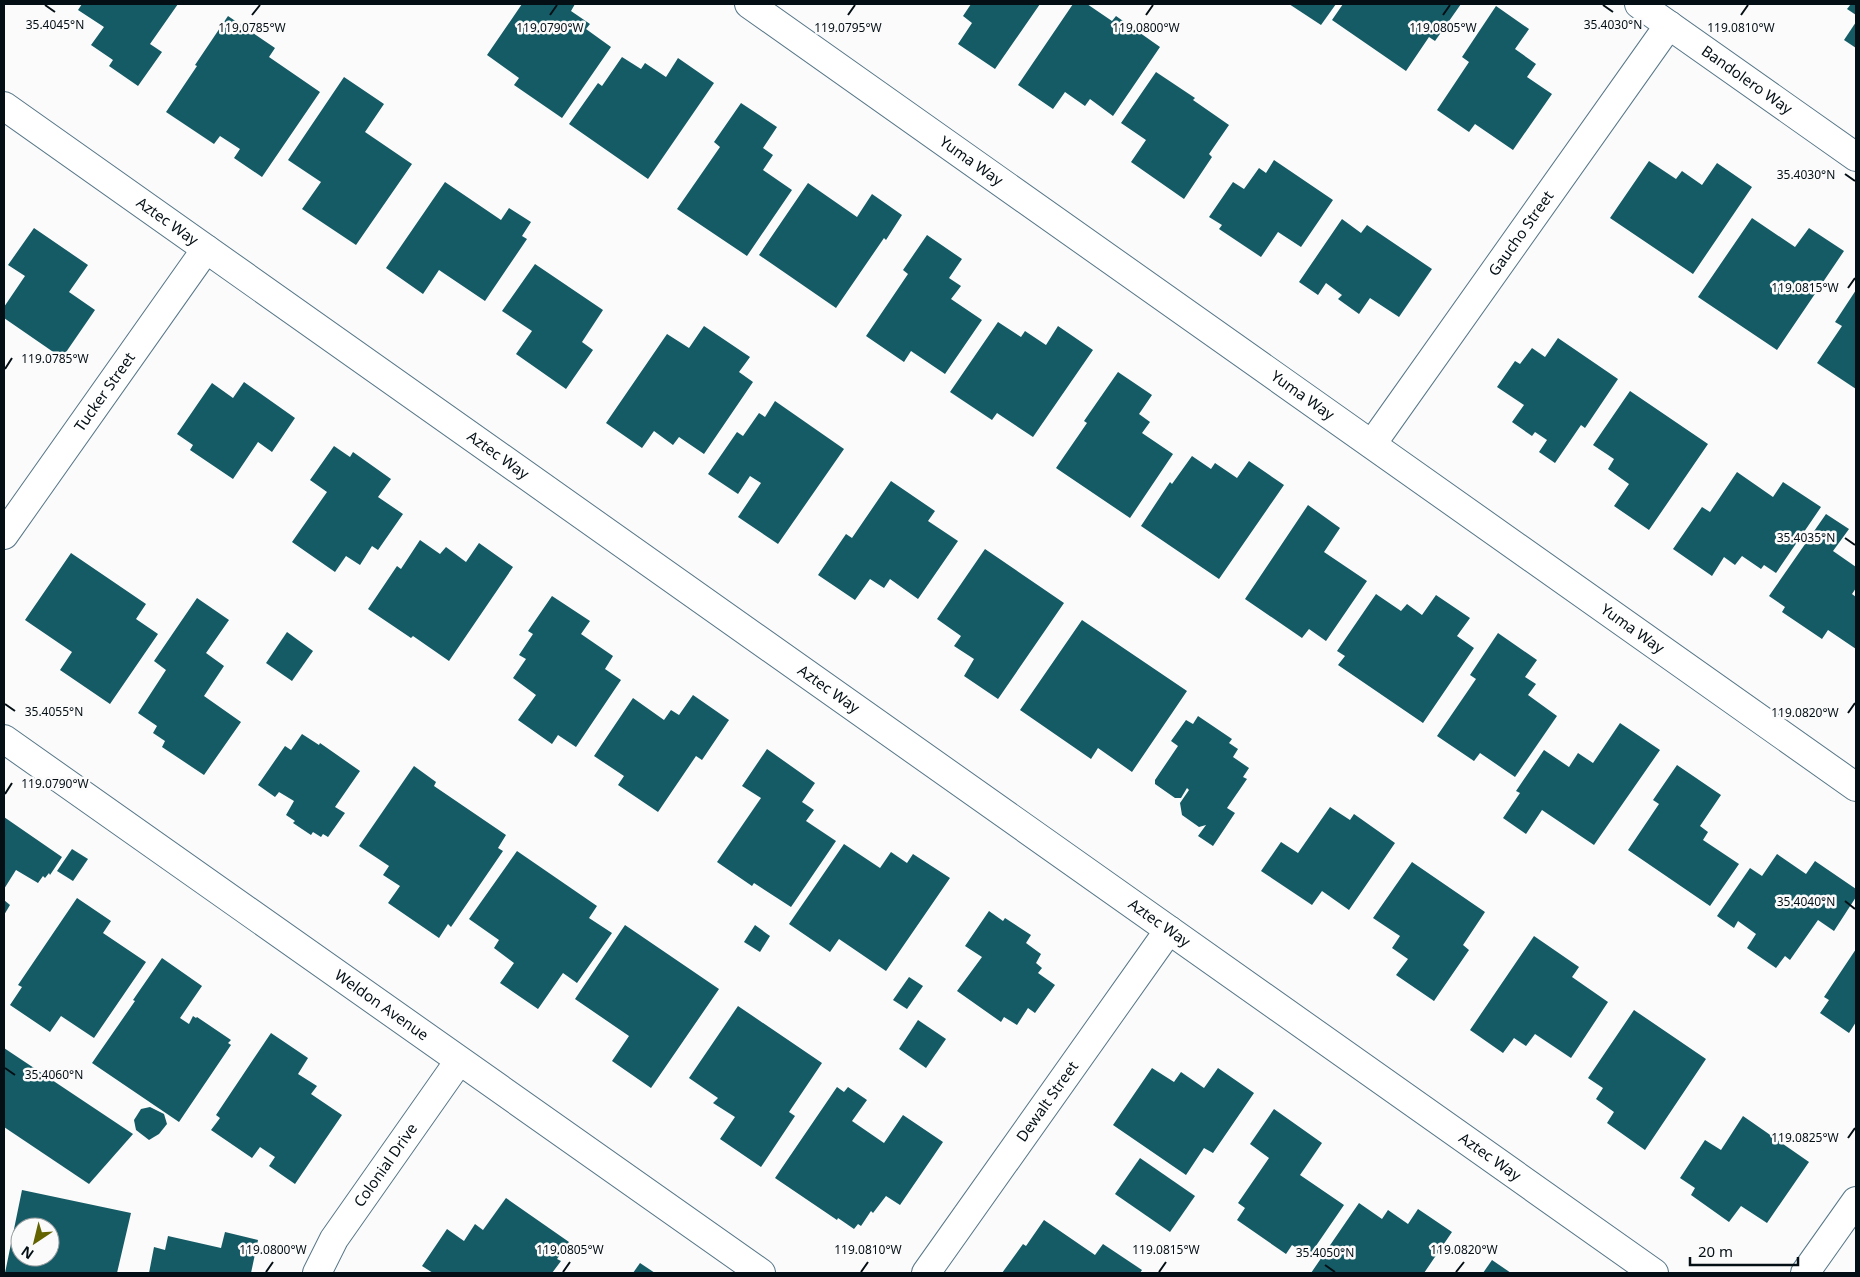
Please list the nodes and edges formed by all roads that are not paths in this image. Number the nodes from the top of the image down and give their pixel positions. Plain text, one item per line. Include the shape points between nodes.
1 (749, 4) edge
2 (1639, 4) edge
3 (1669, 25) junction
4 (4, 106) edge
5 (1856, 157) edge
6 (206, 249) junction
7 (1372, 444) junction
8 (4, 535) edge
9 (4, 739) edge
10 (1856, 786) edge
11 (1169, 930) junction
12 (459, 1061) junction
13 (1856, 1201) edge
14 (317, 1273) edge
15 (760, 1273) edge
16 (926, 1273) edge
17 (1654, 1273) edge
18 (1805, 1273) edge

1 - 7 street, Yuma Way
2 - 3 street, Bandolero Way
3 - 5 street, Bandolero Way
3 - 7 street, Gaucho Street
4 - 6 street, Aztec Way
6 - 8 street, Tucker Street
6 - 11 street, Aztec Way
7 - 10 street, Yuma Way
9 - 12 street, Weldon Avenue
11 - 16 street, Dewalt Street
11 - 17 street, Aztec Way
12 - 14 street, Colonial Drive via 334,1239
12 - 15 street, Weldon Avenue
13 - 18 street

